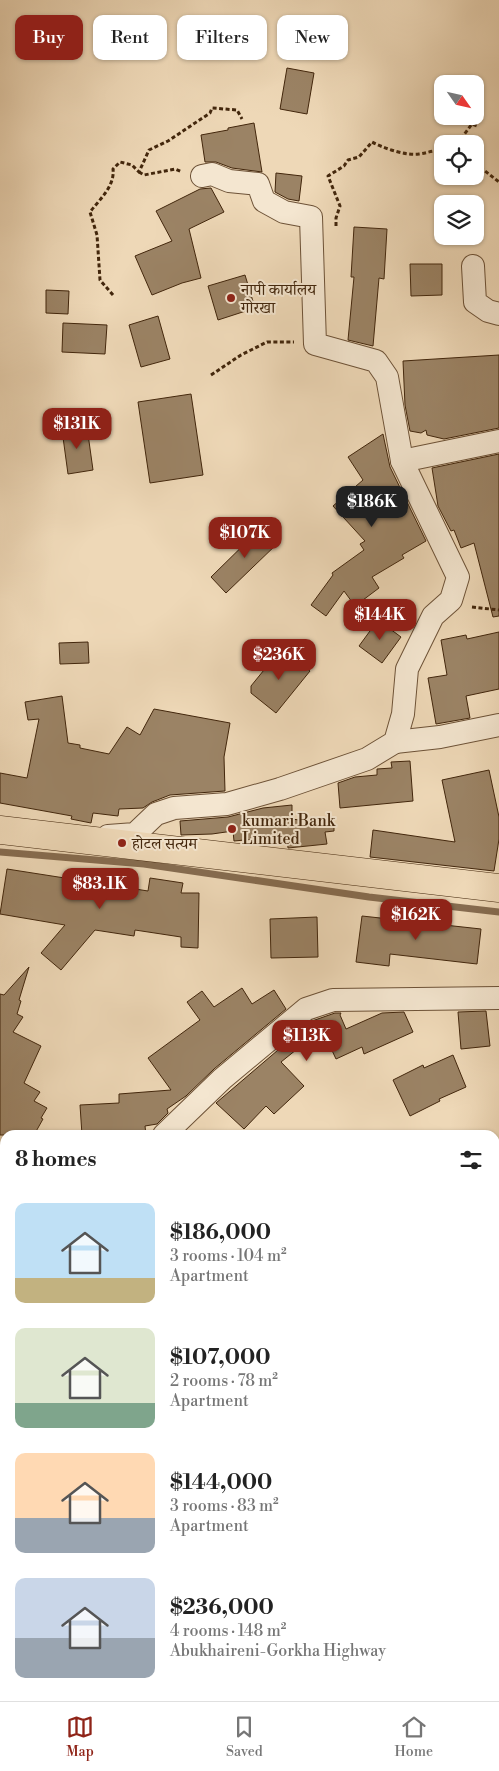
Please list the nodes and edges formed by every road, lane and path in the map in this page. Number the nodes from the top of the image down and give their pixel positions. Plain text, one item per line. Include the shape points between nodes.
1 (242, 119) dead end
2 (478, 126) dead end
3 (463, 135) edge
4 (434, 150) edge
5 (484, 170) edge
6 (139, 172) junction
7 (202, 176) joint
8 (499, 182) edge
9 (336, 228) dead end
10 (473, 266) dead end
11 (113, 295) dead end
12 (499, 314) edge
13 (314, 344) junction
14 (211, 375) dead end
15 (499, 441) edge
16 (402, 461) junction
17 (452, 600) junction
18 (499, 610) edge
19 (499, 725) edge
20 (396, 742) junction
21 (0, 830) edge
22 (80, 839) junction
23 (499, 888) edge
24 (499, 998) edge
25 (169, 1130) edge

1 - 6 path via 236,110 212,108 210,113 168,142 149,150
2 - 3 path via 472,124
4 - 9 path via 418,155 380,147 372,142 359,156 348,160 328,176 340,206
5 - 8 path
6 - 7 path via 144,175 175,169 188,175
6 - 11 path via 132,165 120,162 113,169 114,177 107,190 90,212 97,235 100,280
7 - 13 street via 212,174 229,181 258,184 264,201 284,212 311,217
10 - 12 street via 476,302
13 - 14 path via 267,342
13 - 16 street via 376,361 387,377
15 - 16 street
16 - 17 street via 458,577
17 - 18 path via 466,607
17 - 20 street via 433,616 408,669
19 - 20 street
20 - 22 street via 368,760 280,789 227,804 174,808 156,814 135,834
21 - 22 main road
22 - 23 main road
24 - 25 street via 333,1000 306,1009 222,1079

